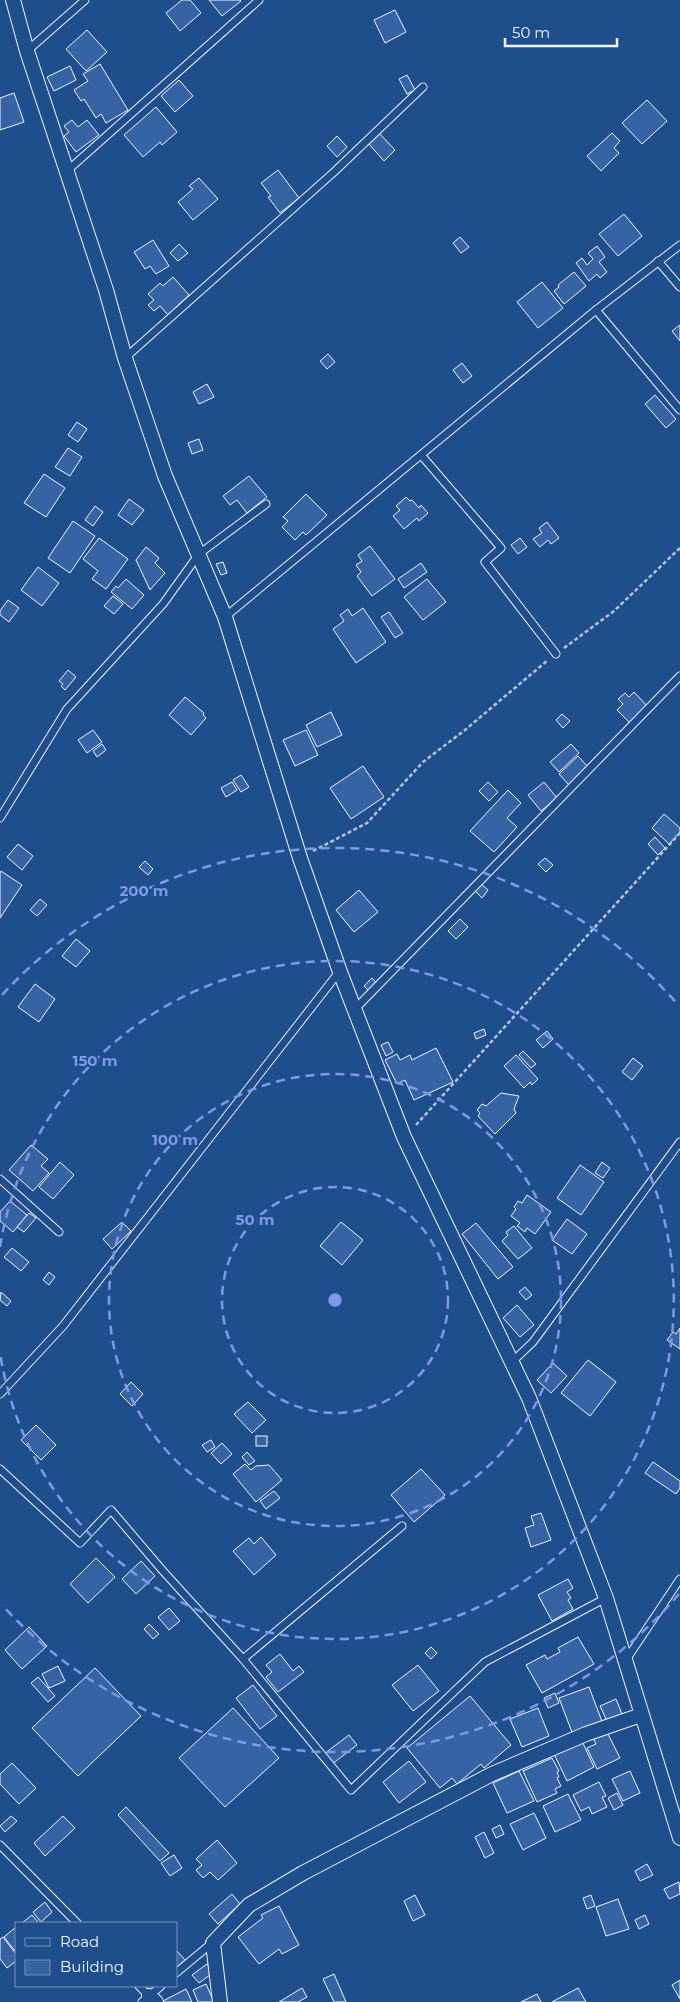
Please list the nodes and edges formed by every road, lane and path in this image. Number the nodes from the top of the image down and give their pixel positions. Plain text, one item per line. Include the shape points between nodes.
1 (12, 0) edge
2 (85, 0) edge
3 (259, 0) edge
4 (27, 51) junction
5 (423, 87) dead end
6 (67, 171) junction
7 (680, 245) edge
8 (658, 261) junction
9 (680, 287) edge
10 (596, 310) junction
11 (125, 358) junction
12 (680, 410) edge
13 (422, 456) junction
14 (266, 504) dead end
15 (680, 548) edge
16 (199, 554) junction
17 (225, 617) junction
18 (556, 654) junction
19 (680, 676) edge
20 (0, 818) edge
21 (680, 833) edge
22 (300, 858) junction
23 (340, 972) junction
24 (355, 1008) junction
25 (404, 1138) junction
26 (680, 1142) edge
27 (0, 1179) edge
28 (59, 1232) dead end
29 (512, 1362) junction
30 (0, 1394) edge
31 (0, 1469) edge
32 (402, 1526) dead end
33 (680, 1579) edge
34 (606, 1598) junction
35 (243, 1659) junction
36 (626, 1661) junction
37 (641, 1715) junction
38 (678, 1821) edge
39 (680, 1838) edge
40 (0, 1845) edge
41 (76, 1922) edge
42 (213, 1943) junction
43 (178, 1971) edge
44 (140, 1987) edge
45 (160, 1987) edge
46 (149, 2000) edge
47 (220, 2002) edge

1 - 4 street
2 - 4 lane
3 - 6 lane
4 - 6 street
5 - 11 lane via 334,172
6 - 11 street
7 - 8 lane
8 - 9 lane
8 - 10 lane
10 - 12 lane
10 - 13 lane
11 - 16 street via 165,476
13 - 17 lane
13 - 18 lane via 501,548 485,562
14 - 16 lane
15 - 18 path via 614,611
16 - 17 street
16 - 20 lane via 163,604 67,710
17 - 22 street
18 - 22 path via 423,762 367,823
19 - 24 lane
21 - 25 path
22 - 23 street
23 - 24 street
23 - 30 lane via 63,1326
24 - 25 street
25 - 29 street
26 - 29 lane via 533,1342
27 - 28 lane
29 - 34 street
31 - 35 lane via 80,1543 111,1510
32 - 35 lane
33 - 36 lane
34 - 35 lane via 485,1662 351,1790
34 - 36 street
36 - 37 street
37 - 38 street
37 - 42 street via 586,1734 492,1774 320,1864 249,1905
38 - 39 street
40 - 41 lane
42 - 43 lane
42 - 47 street
44 - 46 lane
45 - 46 lane

